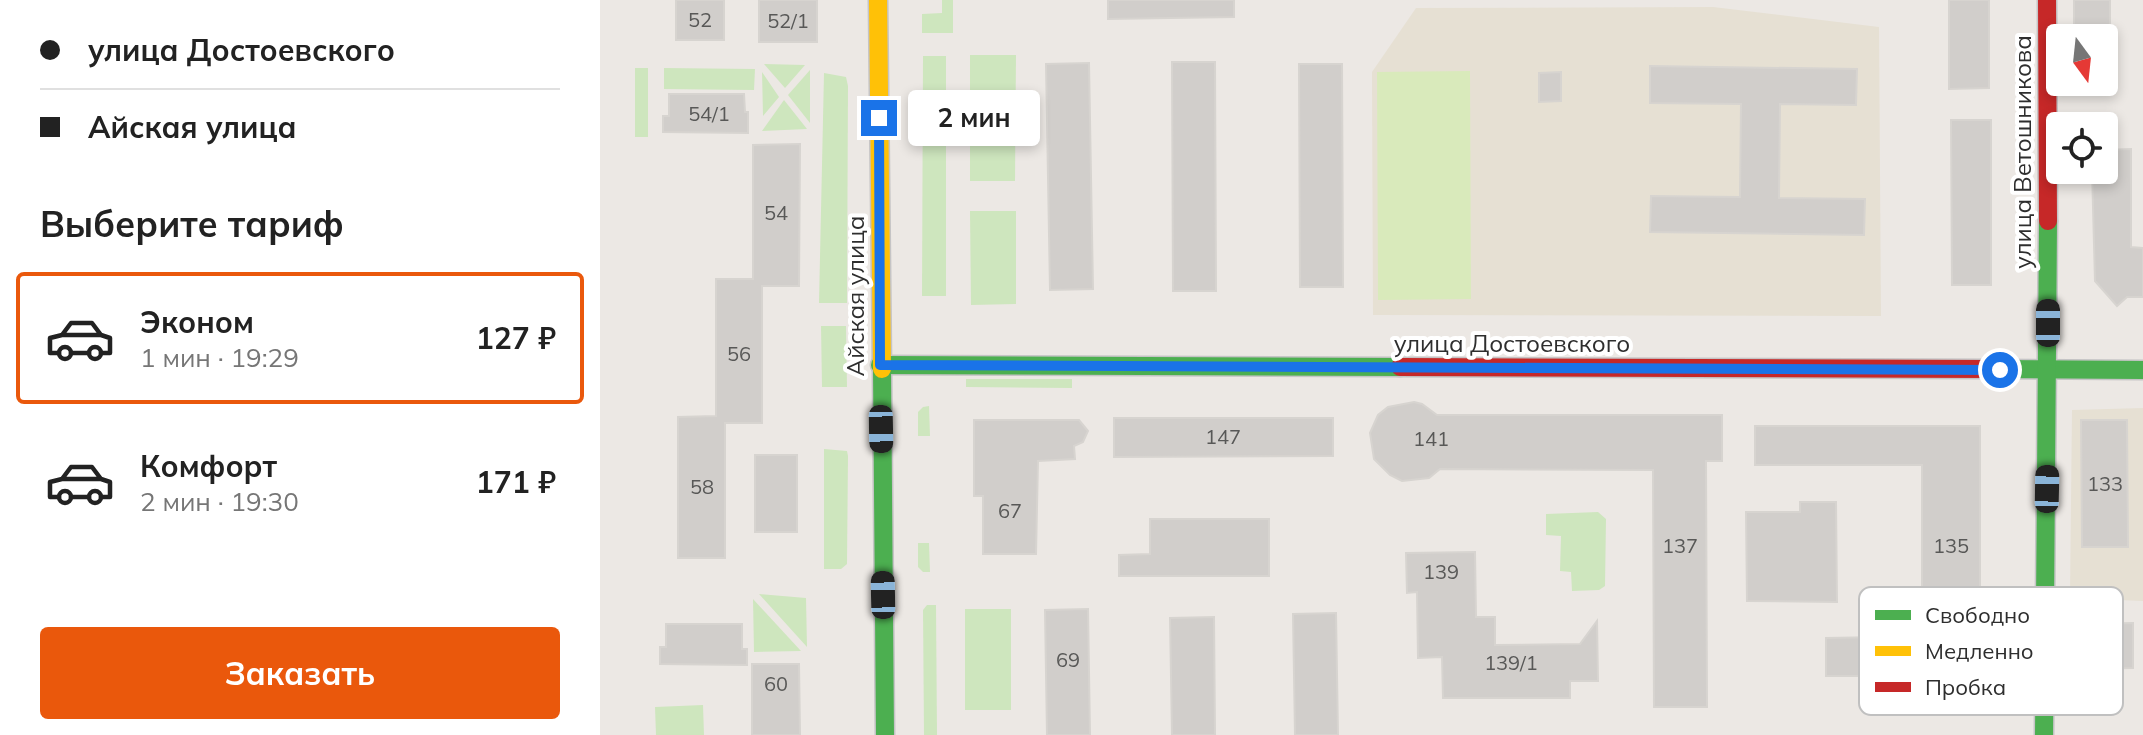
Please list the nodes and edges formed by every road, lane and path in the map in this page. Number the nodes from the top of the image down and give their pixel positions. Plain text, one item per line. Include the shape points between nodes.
1 (878, 0) edge
2 (2047, 0) edge
3 (880, 365) junction
4 (2048, 370) junction
5 (2143, 370) edge
6 (2046, 587) edge
7 (2044, 715) edge
8 (885, 735) edge
9 (2044, 735) edge

1 - 3 street, Айская улица
2 - 4 street, улица Ветошникова
3 - 4 street, улица Достоевского
3 - 8 street, Айская улица
4 - 5 street, улица Достоевского
4 - 6 street, улица Ветошникова
7 - 9 street, улица Ветошникова

